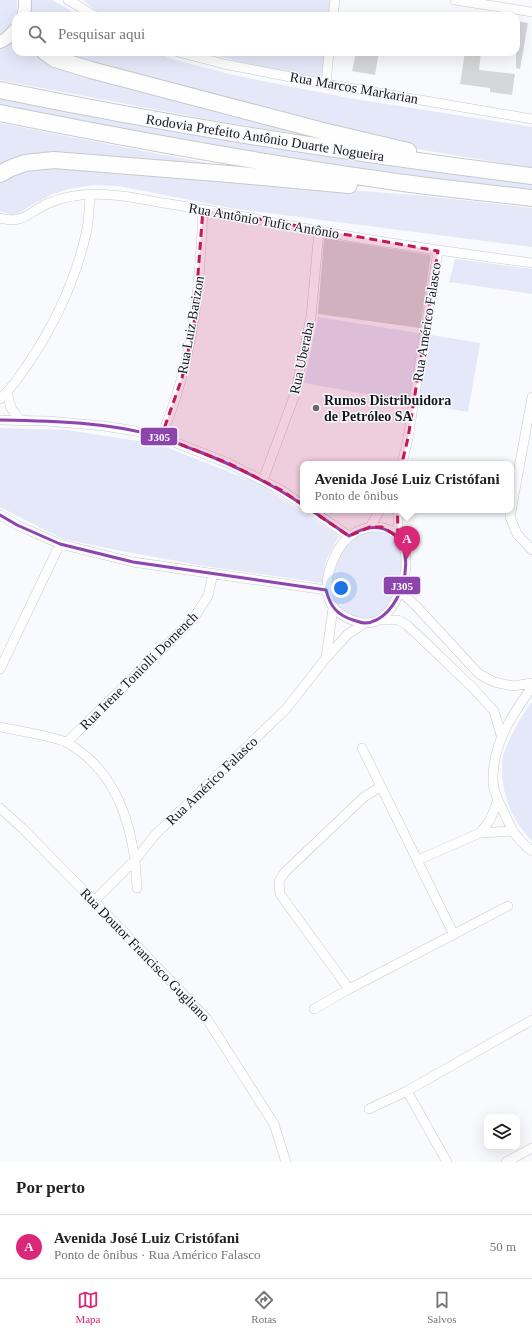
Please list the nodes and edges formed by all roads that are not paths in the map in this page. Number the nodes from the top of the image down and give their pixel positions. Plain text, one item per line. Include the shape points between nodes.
1 (25, 0) edge
2 (68, 0) edge
3 (335, 0) edge
4 (455, 0) edge
5 (24, 12) edge
6 (88, 12) edge
7 (334, 12) edge
8 (532, 12) edge
9 (12, 33) edge
10 (0, 42) edge
11 (51, 56) edge
12 (193, 56) edge
13 (329, 56) edge
14 (326, 84) junction
15 (0, 90) edge
16 (0, 113) edge
17 (532, 119) edge
18 (489, 171) junction
19 (0, 174) edge
20 (532, 176) edge
21 (483, 192) junction
22 (90, 195) junction
23 (532, 198) edge
24 (203, 209) junction
25 (0, 218) edge
26 (319, 231) junction
27 (438, 251) junction
28 (532, 263) edge
29 (3, 396) edge
30 (532, 397) edge
31 (0, 420) edge
32 (20, 420) junction
33 (161, 437) junction
34 (403, 461) edge
35 (263, 480) junction
36 (514, 495) edge
37 (300, 503) edge
38 (315, 513) edge
39 (378, 513) edge
40 (398, 513) edge
41 (511, 513) edge
42 (0, 515) edge
43 (370, 527) junction
44 (349, 536) junction
45 (398, 537) junction
46 (60, 544) junction
47 (532, 550) edge
48 (212, 574) junction
49 (326, 590) junction
50 (400, 591) junction
51 (333, 608) junction
52 (378, 620) junction
53 (365, 623) junction
54 (326, 658) junction
55 (0, 668) edge
56 (473, 668) junction
57 (462, 678) junction
58 (532, 683) edge
59 (532, 687) edge
60 (0, 728) edge
61 (501, 735) junction
62 (67, 742) junction
63 (362, 748) dead end
64 (380, 787) junction
65 (498, 800) junction
66 (0, 808) edge
67 (512, 831) junction
68 (480, 833) junction
69 (532, 851) edge
70 (136, 859) junction
71 (418, 860) junction
72 (137, 888) dead end
73 (94, 901) junction
74 (508, 906) dead end
75 (454, 934) junction
76 (349, 989) junction
77 (314, 1009) dead end
78 (532, 1020) edge
79 (407, 1090) junction
80 (369, 1109) dead end
81 (532, 1148) edge
82 (286, 1162) edge
83 (447, 1162) edge
84 (506, 1162) edge

1 - 5 main road
2 - 6 street
3 - 7 street
4 - 8 street
9 - 10 main road
11 - 18 highway via 91,70 319,130
12 - 14 street, Rua Marcos Markarian
13 - 14 street
14 - 17 street, Rua Marcos Markarian
15 - 18 highway, Rodovia Prefeito Antônio Duarte Nogueira via 254,138
16 - 21 highway, Rodovia Prefeito Antônio Duarte Nogueira via 223,156 377,180
18 - 20 highway, Rodovia Prefeito Antônio Duarte Nogueira
19 - 21 highway via 25,163 54,160 372,188
21 - 23 highway, Rodovia Prefeito Antônio Duarte Nogueira
22 - 24 street, Rua Antônio Tufic Antônio via 112,195
22 - 25 street, Rua Antônio Tufic Antônio via 49,203 16,220
22 - 29 street via 87,233 63,303 45,338
24 - 26 street, Rua Antônio Tufic Antônio
24 - 33 street, Rua Luiz Barizon via 201,265 194,326 182,378
26 - 27 street, Rua Antônio Tufic Antônio
26 - 35 street, Rua Uberaba via 311,317 296,394
27 - 28 street, Rua Antônio Tufic Antônio
27 - 34 street, Rua Américo Falasco
29 - 32 street
30 - 36 street
31 - 32 street
32 - 33 street via 104,426
33 - 35 street via 228,462
35 - 37 street
38 - 44 street
39 - 43 street
40 - 45 street
41 - 47 street via 517,534
42 - 46 street via 16,525
43 - 44 street
43 - 45 street via 382,527
44 - 49 street via 334,559
45 - 50 street via 407,559
46 - 48 street via 133,562
46 - 55 street
48 - 49 street
48 - 62 street, Rua Irene Toniolli Domench via 208,596 193,620
49 - 51 street
50 - 52 street via 391,607
50 - 56 street
51 - 53 street via 345,618
51 - 54 street
52 - 53 street
52 - 57 street via 398,620 407,625
53 - 54 street, Rua Américo Falasco via 348,634
54 - 70 street, Rua Américo Falasco via 286,709 155,835
56 - 57 street
56 - 58 street via 494,682 514,686
57 - 61 street via 494,711
59 - 61 street
60 - 62 street
61 - 65 street via 493,782
62 - 70 street via 90,759 113,787 126,819
63 - 64 street
64 - 71 street
64 - 76 street via 364,797 285,872 279,881 280,894
65 - 67 street
65 - 68 street via 490,820
66 - 73 street, Rua Doutor Francisco Gugliano
67 - 68 street
67 - 69 street
68 - 71 street
70 - 72 street
70 - 73 street, Rua Américo Falasco
71 - 75 street
73 - 82 street, Rua Doutor Francisco Gugliano via 207,1019 274,1124
74 - 75 street
75 - 76 street
76 - 77 street
78 - 79 street
79 - 80 street
79 - 83 street
81 - 84 street

